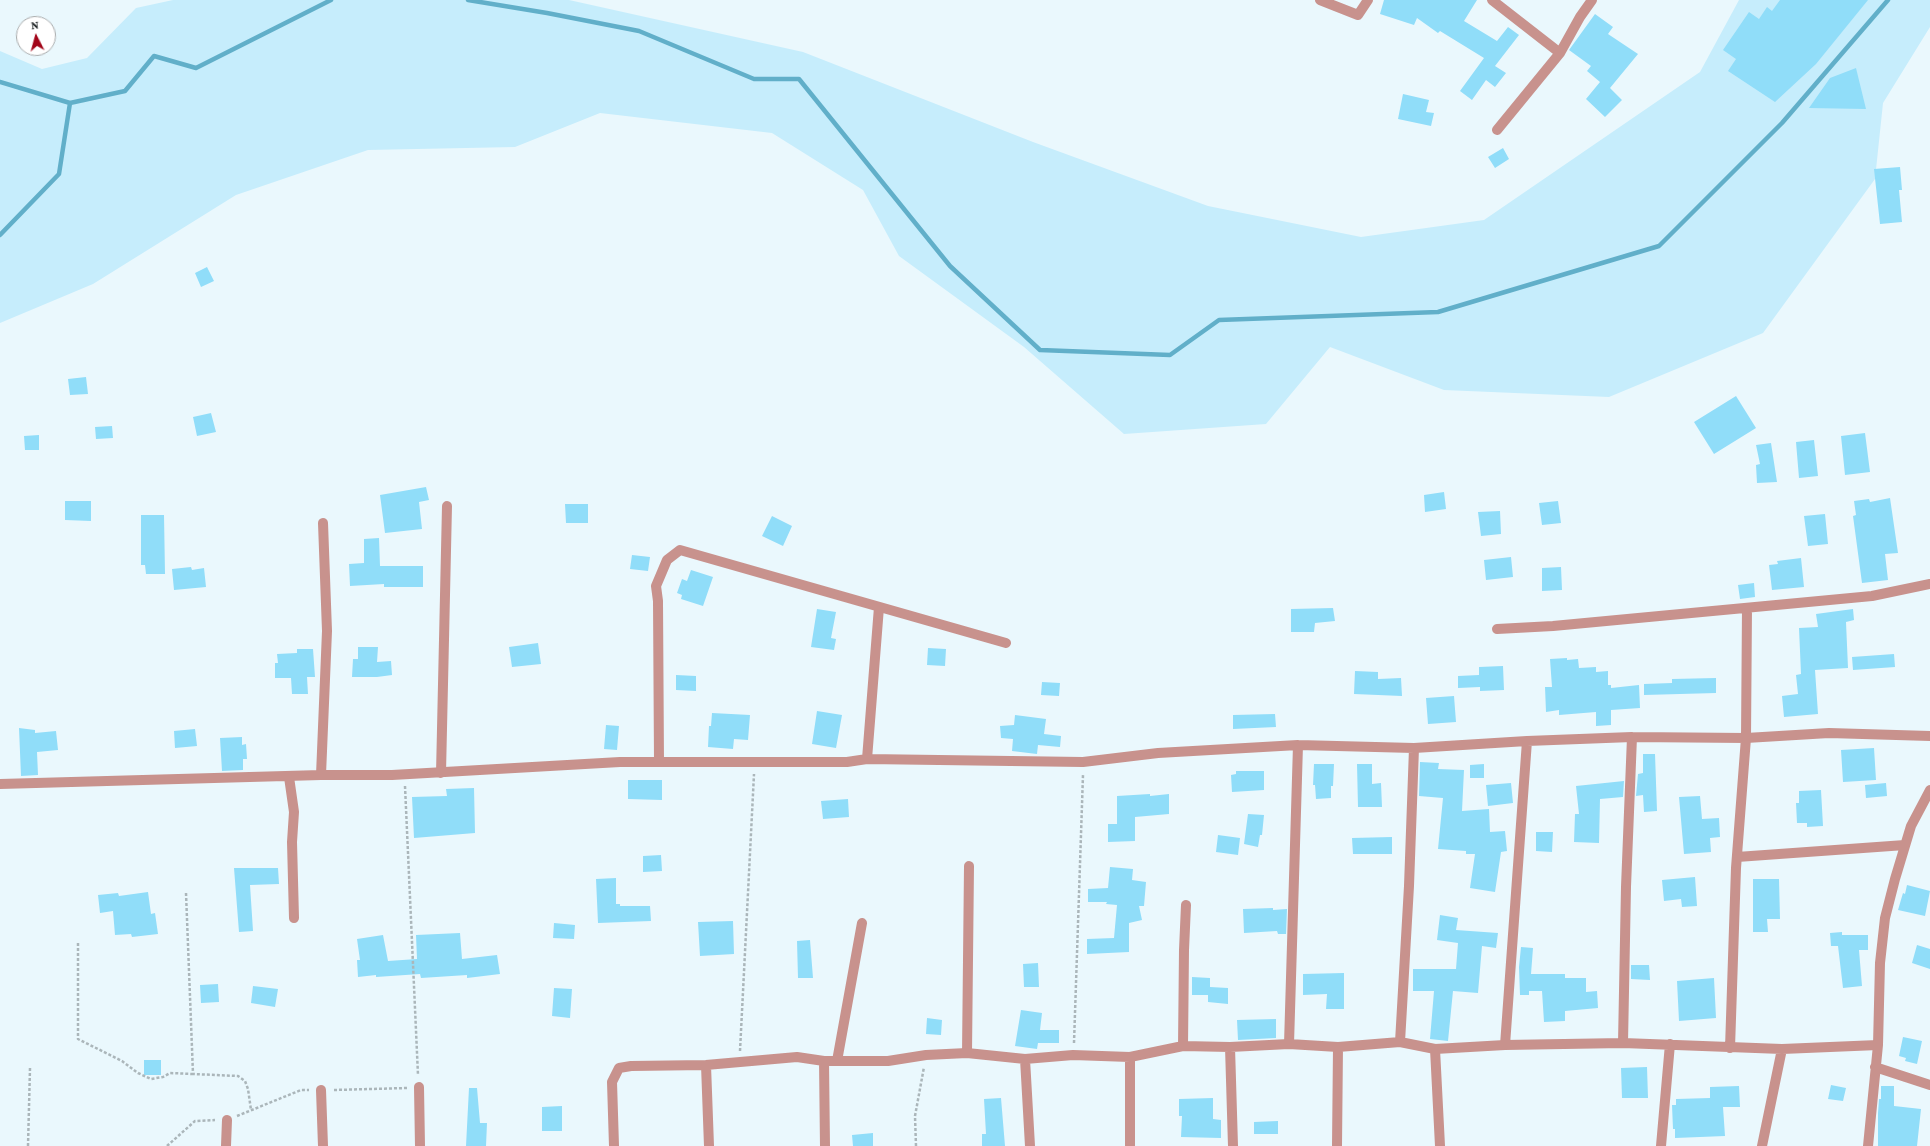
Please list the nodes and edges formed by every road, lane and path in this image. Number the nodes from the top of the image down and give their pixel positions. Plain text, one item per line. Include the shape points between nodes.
1 (1320, 0) edge
2 (1368, 0) edge
3 (1492, 0) edge
4 (1592, 0) edge
5 (1560, 53) junction
6 (1497, 130) dead end
7 (447, 506) dead end
8 (323, 523) dead end
9 (1930, 584) edge
10 (879, 607) junction
11 (1747, 608) junction
12 (1497, 629) dead end
13 (1006, 643) dead end
14 (1930, 736) edge
15 (1632, 737) junction
16 (1746, 738) junction
17 (1527, 741) junction
18 (1298, 745) junction
19 (1414, 748) junction
20 (867, 759) junction
21 (659, 762) junction
22 (754, 762) junction
23 (1083, 762) junction
24 (441, 773) junction
25 (321, 775) junction
26 (404, 775) junction
27 (289, 777) junction
28 (0, 784) edge
29 (1930, 790) edge
30 (1905, 845) junction
31 (1737, 857) junction
32 (969, 866) dead end
33 (186, 892) dead end
34 (1186, 905) dead end
35 (294, 918) dead end
36 (862, 923) dead end
37 (78, 943) dead end
38 (1400, 1042) junction
39 (1623, 1043) junction
40 (1289, 1044) junction
41 (1670, 1044) junction
42 (1505, 1045) junction
43 (1878, 1045) junction
44 (1183, 1046) junction
45 (1230, 1047) junction
46 (1338, 1047) junction
47 (1730, 1048) junction
48 (1435, 1049) junction
49 (1782, 1049) junction
50 (967, 1053) junction
51 (926, 1055) junction
52 (1073, 1055) junction
53 (1130, 1057) junction
54 (1025, 1059) junction
55 (740, 1061) junction
56 (824, 1061) junction
57 (837, 1061) junction
58 (706, 1065) junction
59 (1875, 1067) junction
60 (30, 1068) dead end
61 (193, 1074) junction
62 (1930, 1085) edge
63 (419, 1087) joint
64 (321, 1090) dead end
65 (251, 1110) dead end
66 (227, 1120) joint
67 (28, 1146) edge
68 (167, 1146) edge
69 (226, 1146) edge
70 (322, 1146) edge
71 (420, 1146) edge
72 (614, 1146) edge
73 (709, 1146) edge
74 (825, 1146) edge
75 (916, 1146) edge
76 (1030, 1146) edge
77 (1130, 1146) edge
78 (1233, 1146) edge
79 (1337, 1146) edge
80 (1440, 1146) edge
81 (1661, 1146) edge
82 (1762, 1146) edge
83 (1868, 1146) edge

1 - 2 street via 1358,15
3 - 5 street
4 - 5 street
5 - 6 street
7 - 24 street
8 - 25 street via 327,631
9 - 11 street via 1872,596
10 - 13 street
10 - 20 street
10 - 21 street via 680,550 667,560 656,586
11 - 12 street
11 - 16 street
14 - 16 street via 1829,733
15 - 16 street
15 - 17 street
15 - 39 street
16 - 31 street
17 - 19 street
17 - 42 street
18 - 19 street
18 - 23 street via 1158,753
18 - 40 street
19 - 38 street
20 - 22 street via 847,762
20 - 23 street
21 - 22 street
21 - 24 street
22 - 55 path
23 - 52 path
24 - 26 street
25 - 26 street
25 - 27 street
26 - 63 path
27 - 28 street
27 - 35 street via 294,812
29 - 30 street via 1911,826
30 - 31 street
30 - 43 street via 1885,918 1880,963
31 - 47 street
32 - 50 street
33 - 61 path
34 - 44 street
36 - 57 street
37 - 61 path via 78,1039 151,1079 170,1073
38 - 46 street
38 - 48 street
39 - 41 street
39 - 42 street
40 - 45 street
40 - 46 street
41 - 47 street
41 - 81 street
42 - 48 street
43 - 49 street
43 - 59 street
44 - 45 street
44 - 53 street
45 - 78 street
46 - 79 street
47 - 49 street
48 - 80 street
49 - 82 street
50 - 51 street
50 - 54 street
51 - 57 street via 888,1061
51 - 75 path via 915,1116
52 - 53 street
52 - 54 street
53 - 77 street
54 - 76 street
55 - 56 street via 797,1057
55 - 58 street
56 - 57 street
56 - 74 street
58 - 72 street via 619,1068 612,1082
58 - 73 street
59 - 62 street
59 - 83 street
60 - 67 path
61 - 65 path via 238,1076 245,1081 248,1088
63 - 71 street
64 - 70 street
66 - 68 path via 195,1121
66 - 69 street

